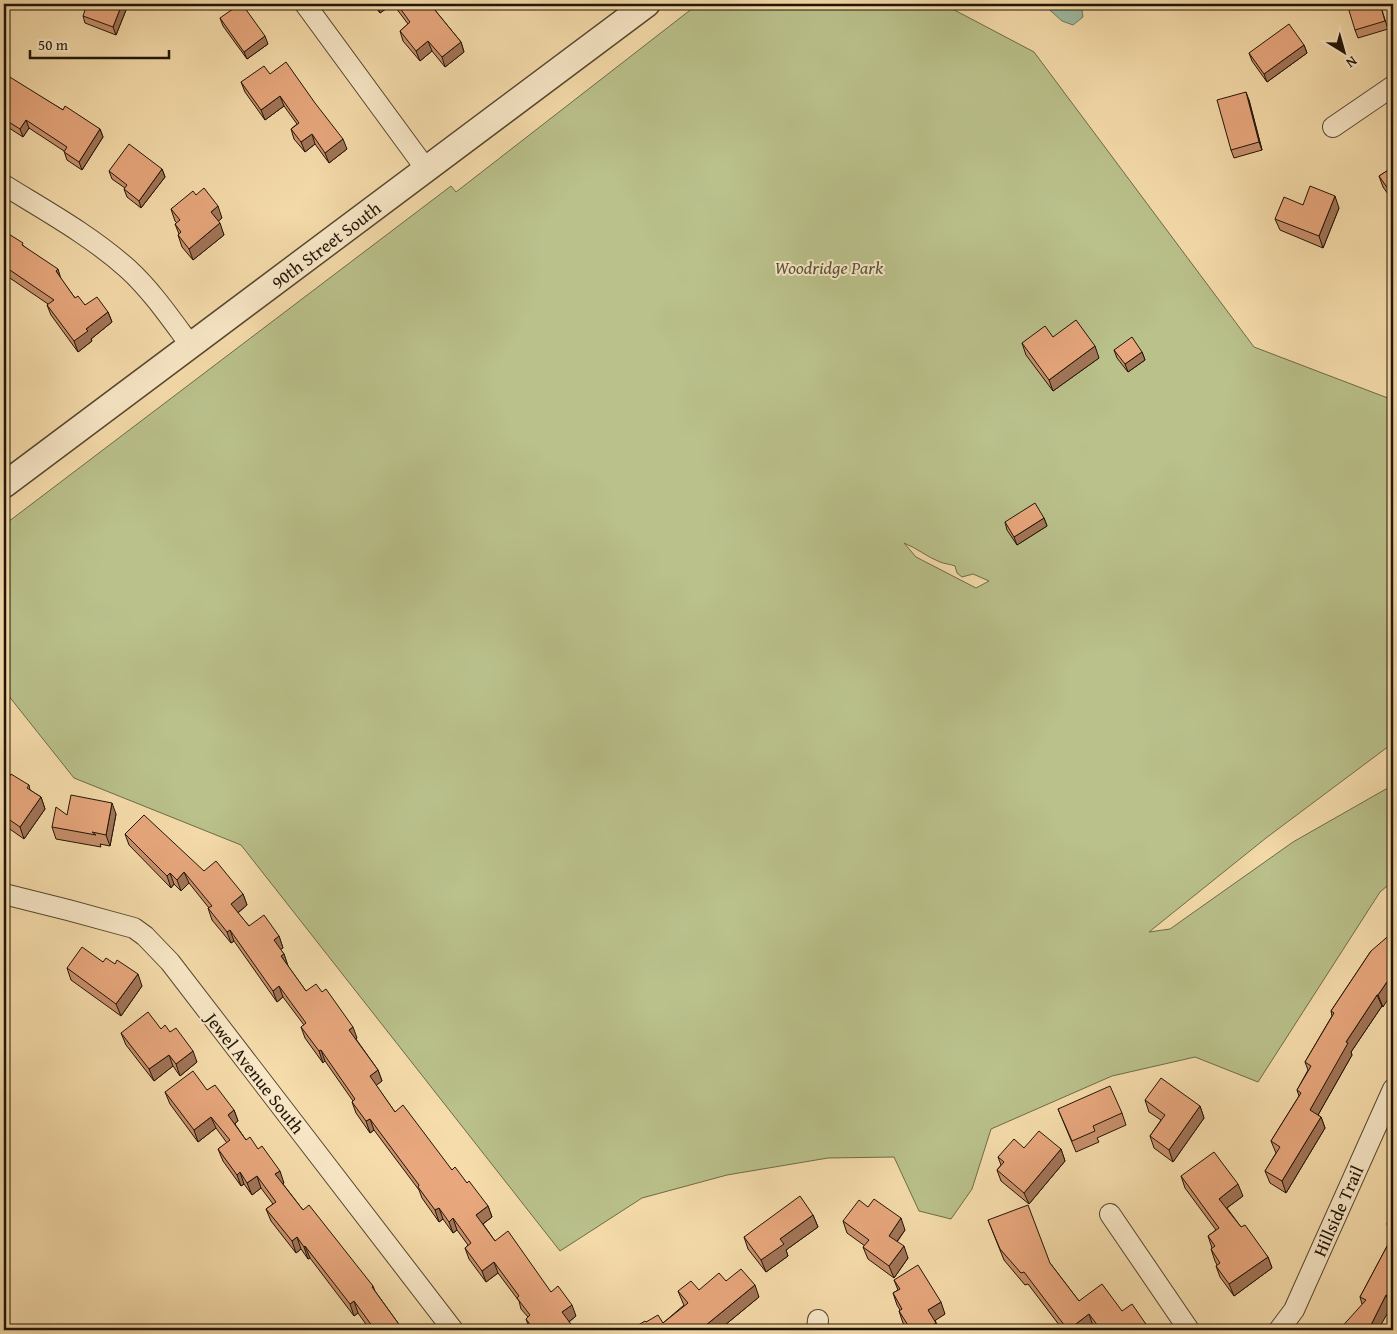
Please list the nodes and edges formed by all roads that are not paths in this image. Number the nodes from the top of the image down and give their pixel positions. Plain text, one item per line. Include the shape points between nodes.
1 (305, 4) edge
2 (647, 4) edge
3 (1393, 86) edge
4 (1334, 127) dead end
5 (426, 169) junction
6 (4, 185) edge
7 (191, 346) junction
8 (4, 485) edge
9 (4, 894) edge
10 (1393, 1089) edge
11 (1110, 1214) dead end
12 (453, 1330) edge
13 (1189, 1330) edge
14 (1278, 1330) edge

1 - 5 street
2 - 5 street, 90th Street South
3 - 4 street
5 - 7 street, 90th Street South
6 - 7 street via 94,242 128,270 152,294
7 - 8 street, 90th Street South
9 - 12 street, Jewel Avenue South via 134,928 145,936 176,970
10 - 14 street, Hillside Trail via 1294,1310
11 - 13 street

